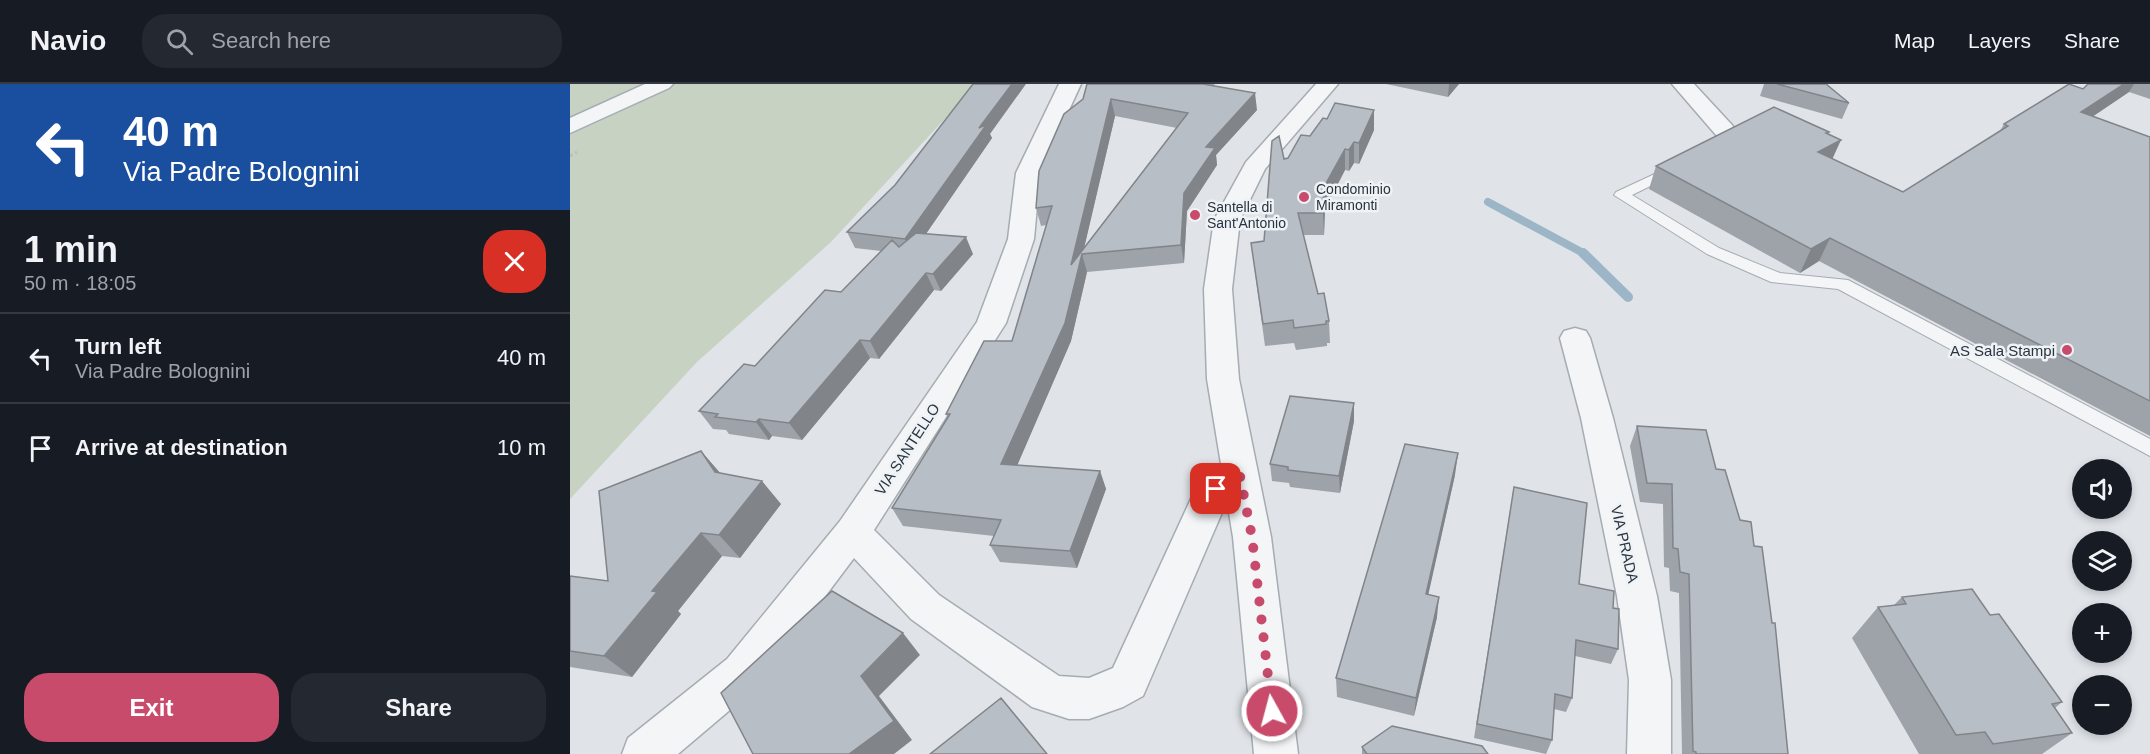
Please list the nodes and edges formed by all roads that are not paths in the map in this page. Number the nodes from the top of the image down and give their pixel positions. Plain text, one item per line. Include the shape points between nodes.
1 (662, 84) edge
2 (1070, 84) edge
3 (1327, 84) edge
4 (1683, 84) edge
5 (570, 126) edge
6 (1723, 137) edge
7 (1691, 160) edge
8 (1575, 338) dead end
9 (2150, 448) edge
10 (1239, 471) junction
11 (853, 532) junction
12 (644, 754) edge
13 (1276, 754) edge
14 (1649, 754) edge

1 - 5 street
2 - 11 street, VIA SANTELLO via 1028,173 1021,239 991,323
3 - 10 street via 1254,167 1227,220 1218,289 1223,379
4 - 6 street
7 - 9 lane via 1621,195 1713,250 1777,278 1842,284
8 - 14 street, VIA PRADA via 1637,596 1650,680
10 - 11 street via 1224,479 1208,500 1128,682 1106,696 1067,701 1047,693 925,607
10 - 13 street via 1252,537
11 - 12 street, VIA SANTELLO via 742,673

